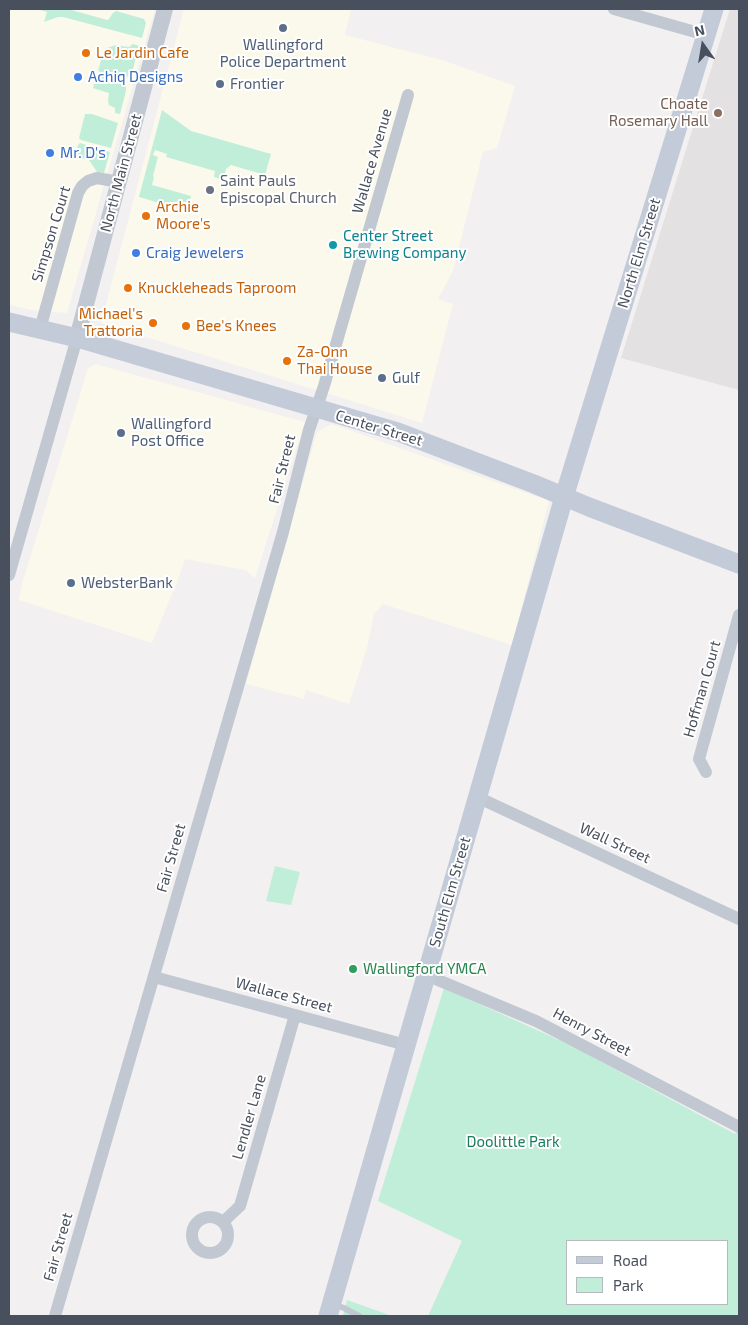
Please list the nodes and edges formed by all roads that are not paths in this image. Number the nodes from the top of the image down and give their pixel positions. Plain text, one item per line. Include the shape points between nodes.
1 (165, 9) edge
2 (614, 9) edge
3 (714, 9) edge
4 (706, 34) junction
5 (408, 95) dead end
6 (119, 182) junction
7 (9, 322) edge
8 (40, 329) junction
9 (77, 338) junction
10 (316, 408) junction
11 (564, 497) junction
12 (739, 564) edge
13 (9, 576) edge
14 (739, 615) edge
15 (706, 772) dead end
16 (477, 797) junction
17 (739, 919) edge
18 (426, 975) junction
19 (154, 977) junction
20 (295, 1015) junction
21 (406, 1045) junction
22 (739, 1127) edge
23 (223, 1222) dead end
24 (329, 1310) edge
25 (55, 1316) edge
26 (359, 1316) edge

1 - 6 street, North Main Street
2 - 4 street
3 - 4 main road, North Elm Street
4 - 11 main road, North Elm Street
5 - 10 street, Wallace Avenue
6 - 8 street, Simpson Court via 97,178 88,181 78,193
6 - 9 street, North Main Street
7 - 8 main road, Center Street
8 - 9 main road, Center Street
9 - 10 main road, Center Street
9 - 13 street
10 - 11 main road, Center Street via 414,437
10 - 19 street, Fair Street
11 - 12 main road, Center Street
11 - 16 main road, South Elm Street
14 - 15 street, Hoffman Court via 699,759
16 - 17 street, Wall Street
16 - 18 main road, South Elm Street
18 - 21 main road, South Elm Street
18 - 22 street, Henry Street via 536,1021
19 - 20 street, Wallace Street
19 - 25 street, Fair Street
20 - 21 street, Wallace Street
20 - 23 street, Lendler Lane via 240,1206
21 - 24 main road, South Elm Street
24 - 26 lane via 344,1308

